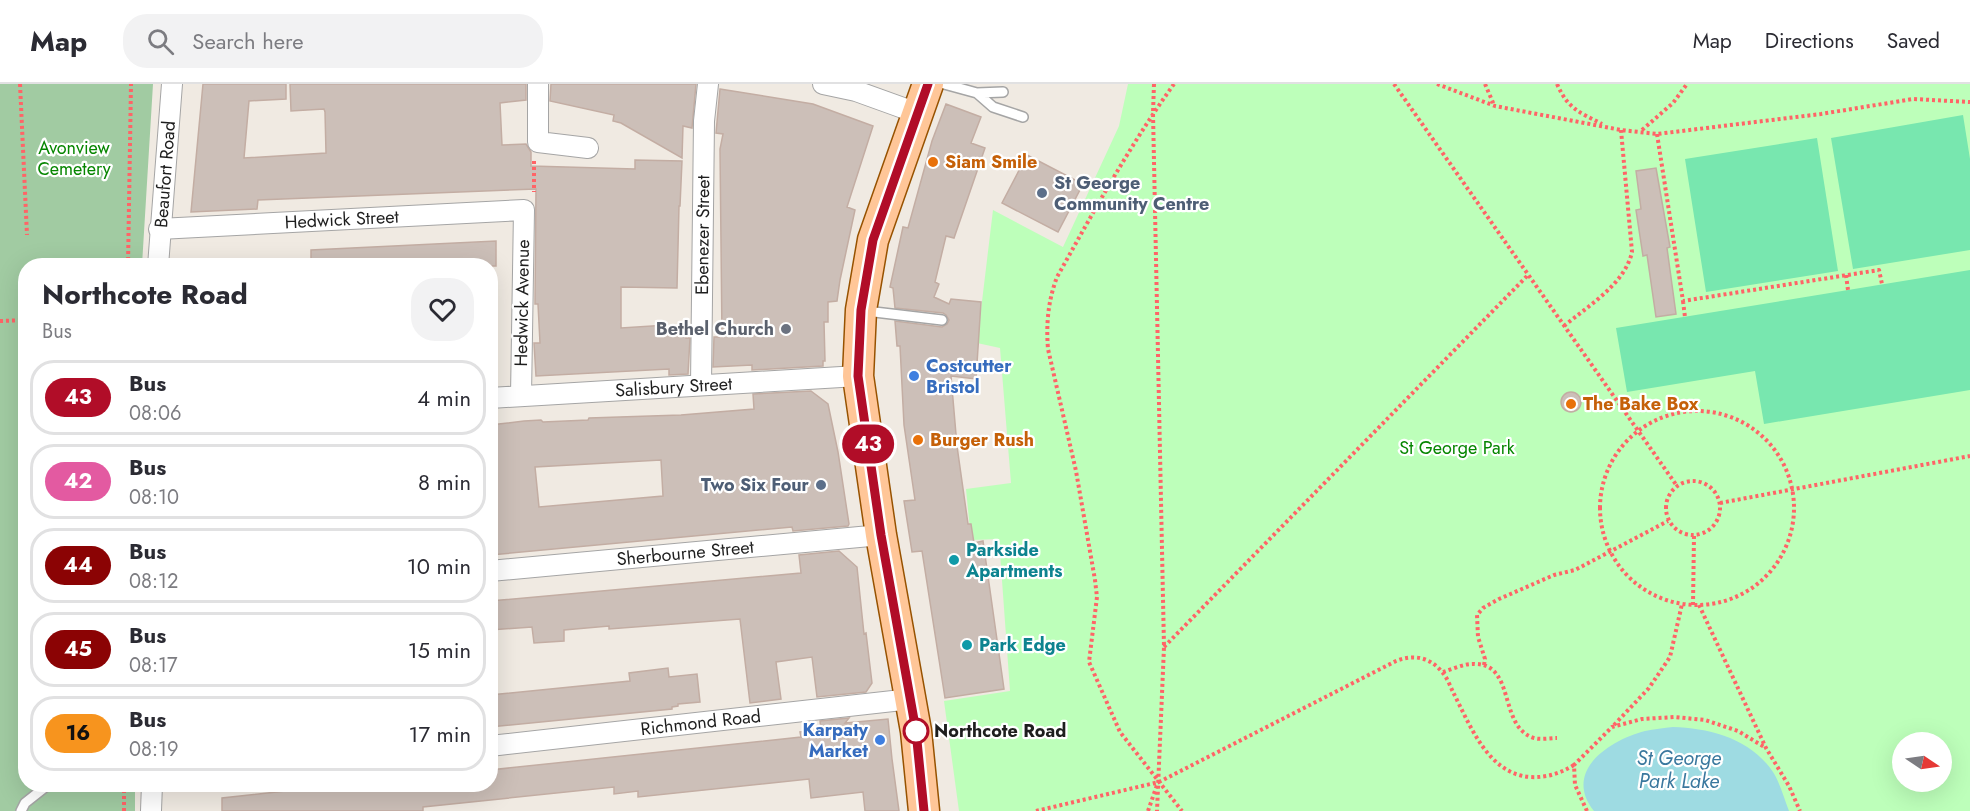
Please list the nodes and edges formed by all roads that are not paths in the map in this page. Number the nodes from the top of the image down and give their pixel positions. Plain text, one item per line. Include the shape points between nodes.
1 (172, 84) edge
2 (538, 84) edge
3 (708, 84) edge
4 (823, 84) edge
5 (928, 84) edge
6 (944, 84) edge
7 (1003, 92) dead end
8 (977, 93) junction
9 (917, 112) junction
10 (1023, 117) dead end
11 (588, 148) dead end
12 (524, 210) joint
13 (159, 230) junction
14 (158, 258) edge
15 (861, 310) junction
16 (942, 320) dead end
17 (858, 376) junction
18 (701, 386) junction
19 (521, 396) junction
20 (498, 397) edge
21 (881, 535) junction
22 (498, 570) edge
23 (911, 699) junction
24 (498, 745) edge
25 (39, 792) edge
26 (152, 792) edge
27 (21, 811) edge
28 (151, 811) edge
29 (924, 811) edge

1 - 13 street, Beaufort Road
2 - 11 street via 538,142
3 - 18 street, Ebenezer Street via 704,121
4 - 9 street
5 - 9 main road
6 - 8 lane
7 - 8 lane
8 - 10 lane via 993,107
9 - 15 main road via 873,240
12 - 13 street, Hedwick Street
12 - 19 street, Hedwick Avenue
13 - 14 street, Beaufort Road
15 - 16 lane
15 - 17 main road
17 - 18 street, Salisbury Street
17 - 21 main road
18 - 19 street, Salisbury Street
19 - 20 street, Salisbury Street
21 - 22 street, Sherbourne Street
21 - 23 main road
23 - 24 street, Richmond Road
23 - 29 main road
25 - 27 lane
26 - 28 street

